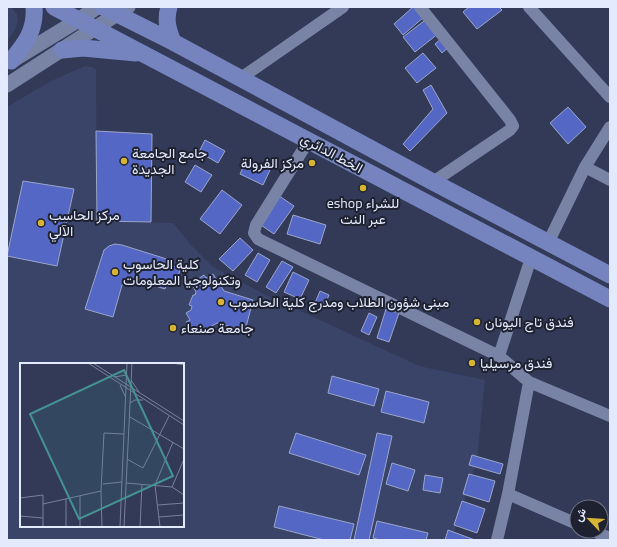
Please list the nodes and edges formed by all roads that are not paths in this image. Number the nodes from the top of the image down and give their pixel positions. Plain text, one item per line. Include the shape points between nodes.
1 (34, 7) edge
2 (54, 7) edge
3 (97, 7) edge
4 (169, 7) edge
5 (343, 7) edge
6 (420, 7) edge
7 (529, 7) edge
8 (116, 9) edge
9 (80, 19) junction
10 (96, 28) junction
11 (173, 42) junction
12 (62, 50) junction
13 (145, 54) junction
14 (9, 62) edge
15 (241, 78) junction
16 (7, 86) edge
17 (610, 97) edge
18 (610, 127) edge
19 (309, 140) junction
20 (585, 167) junction
21 (610, 180) edge
22 (433, 182) junction
23 (548, 243) junction
24 (531, 258) junction
25 (610, 275) edge
26 (610, 300) edge
27 (499, 356) junction
28 (529, 382) junction
29 (610, 416) edge
30 (508, 494) junction
31 (569, 521) edge
32 (497, 540) edge

1 - 14 main road via 34,25 29,37
2 - 9 main road, الخط الدائري
3 - 9 street
4 - 11 main road via 168,28
5 - 15 street
6 - 22 street via 513,126
7 - 17 street
8 - 10 street
8 - 11 main road, الخط الدائري
9 - 10 main road, الخط الدائري
9 - 14 street
10 - 12 street
10 - 13 main road, الخط الدائري
11 - 15 main road, الخط الدائري
12 - 13 main road via 83,48
12 - 16 street
13 - 19 main road, الخط الدائري
15 - 22 main road, الخط الدائري
18 - 20 street
19 - 24 main road, الخط الدائري
19 - 27 street via 256,225 254,233 258,239
20 - 21 street
20 - 23 street
22 - 23 main road, الخط الدائري
23 - 25 main road, الخط الدائري
24 - 26 main road, الخط الدائري
24 - 27 street
27 - 28 street
28 - 29 street
28 - 30 street
30 - 31 street
30 - 32 street

